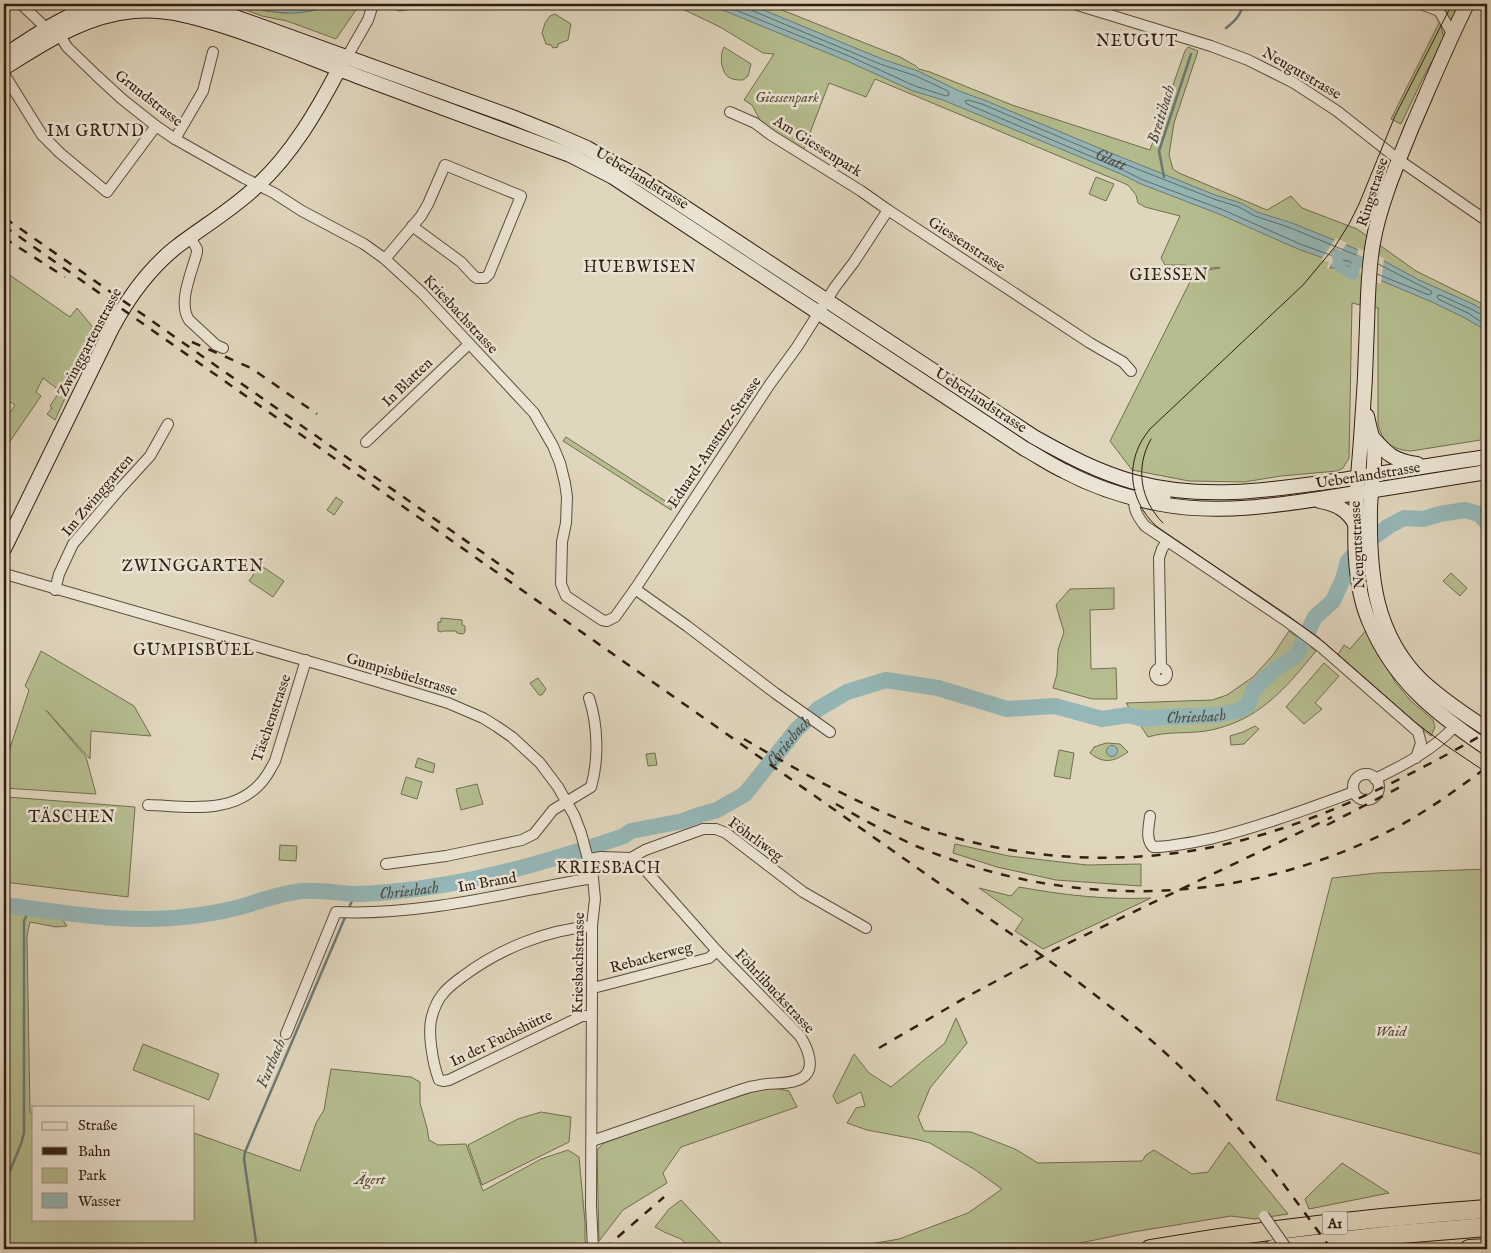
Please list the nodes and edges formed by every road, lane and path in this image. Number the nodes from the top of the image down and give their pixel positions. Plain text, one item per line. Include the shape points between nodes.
1 (21, 4) edge
2 (100, 4) edge
3 (192, 4) edge
4 (373, 4) edge
5 (1074, 4) edge
6 (1422, 4) edge
7 (1468, 4) edge
8 (44, 26) junction
9 (59, 34) junction
10 (1453, 35) junction
11 (212, 52) dead end
12 (4, 56) edge
13 (343, 63) junction
14 (4, 68) edge
15 (4, 74) edge
16 (730, 112) dead end
17 (156, 126) junction
18 (175, 139) junction
19 (1399, 160) junction
20 (258, 185) junction
21 (888, 210) junction
22 (1487, 221) edge
23 (412, 226) junction
24 (190, 237) junction
25 (385, 259) junction
26 (827, 300) junction
27 (819, 313) junction
28 (469, 344) junction
29 (223, 348) dead end
30 (1131, 371) dead end
31 (1364, 403) junction
32 (168, 424) dead end
33 (1372, 437) junction
34 (366, 442) dead end
35 (1487, 457) edge
36 (1430, 466) junction
37 (1487, 472) edge
38 (1372, 475) junction
39 (1358, 477) junction
40 (1371, 490) junction
41 (1229, 493) junction
42 (1357, 493) junction
43 (1134, 498) junction
44 (1312, 500) junction
45 (566, 523) joint
46 (1355, 523) junction
47 (1167, 542) junction
48 (4, 550) edge
49 (4, 571) edge
50 (634, 589) junction
51 (55, 590) junction
52 (306, 660) junction
53 (1161, 668) dead end
54 (589, 698) dead end
55 (1464, 714) junction
56 (1455, 726) junction
57 (1487, 729) edge
58 (830, 732) dead end
59 (1487, 748) edge
60 (1416, 758) junction
61 (1375, 779) junction
62 (1354, 792) junction
63 (567, 801) junction
64 (148, 805) dead end
65 (1150, 816) dead end
66 (588, 858) junction
67 (632, 858) junction
68 (386, 864) dead end
69 (593, 878) junction
70 (592, 926) junction
71 (866, 928) dead end
72 (717, 951) junction
73 (592, 987) junction
74 (592, 1016) junction
75 (286, 1034) dead end
76 (592, 1141) junction
77 (1487, 1209) edge
78 (1264, 1216) dead end
79 (1487, 1227) edge
80 (1487, 1248) edge
81 (593, 1249) edge
82 (1150, 1249) edge
83 (1273, 1249) edge
84 (1287, 1249) edge
85 (1469, 1249) edge

1 - 8 street
2 - 8 main road
3 - 13 main road, Ueberlandstrasse via 238,18
4 - 13 street via 368,20
5 - 19 street, Neugutstrasse via 1248,60 1294,83 1337,111
6 - 10 street via 1439,11
7 - 10 main road, Ringstrasse
8 - 12 main road
9 - 13 main road, Ueberlandstrasse via 111,14 159,10 182,14
9 - 14 main road, Ueberlandstrasse
9 - 17 street, Grundstrasse via 67,47 122,100
10 - 19 main road, Ringstrasse
11 - 18 street via 203,91
13 - 20 main road, Zwinggartenstrasse via 294,144
13 - 26 main road, Ueberlandstrasse via 512,117 587,148 642,178
13 - 27 main road, Ueberlandstrasse via 570,155 613,176
15 - 17 street via 42,135 108,192
16 - 21 street, Am Giessenpark via 755,123
17 - 18 street, Grundstrasse
18 - 20 street, Grundstrasse
19 - 22 street, Neugutstrasse
19 - 31 main road, Ringstrasse via 1373,242
20 - 24 main road, Zwinggartenstrasse
20 - 25 street, Kriesbachstrasse
21 - 26 street
21 - 30 street, Giessenstrasse via 1123,362
23 - 23 street via 428,204 445,165 521,196 485,278 477,278
23 - 25 street
24 - 29 street via 197,252 187,284 186,315
24 - 48 main road, Zwinggartenstrasse via 144,278 120,312
25 - 28 street, Kriesbachstrasse
26 - 27 street
26 - 41 main road, Ueberlandstrasse via 1034,437 1091,467 1156,487
27 - 43 main road, Ueberlandstrasse via 1056,467
27 - 50 street, Eduard-Amstutz-Strasse
28 - 34 street, In Blatten
28 - 45 street, Kriesbachstrasse via 534,413 551,440 565,483
31 - 33 main road, Ringstrasse
31 - 39 main road, Ringstrasse
32 - 51 street, Im Zwinggarten via 150,456 74,544
33 - 36 main road via 1396,460
33 - 38 main road, Ringstrasse
35 - 36 main road, Ueberlandstrasse
36 - 38 main road, Ueberlandstrasse
37 - 40 main road, Ueberlandstrasse
38 - 39 main road, Ueberlandstrasse
38 - 40 main road, Ringstrasse
39 - 41 main road, Ueberlandstrasse via 1283,489
39 - 42 main road, Ringstrasse
40 - 42 main road, Ueberlandstrasse
40 - 55 main road, Neugutstrasse via 1371,561 1382,618 1409,667
41 - 43 street, Ueberlandstrasse via 1207,499 1151,493
42 - 44 main road, Ueberlandstrasse
42 - 46 main road, Neugutstrasse
43 - 44 main road, Ueberlandstrasse via 1161,504 1219,508
43 - 47 street via 1136,512 1145,526
44 - 46 main road via 1336,505
45 - 50 street, Eduard-Amstutz-Strasse via 561,584 566,596 607,621 614,618
46 - 56 main road, Neugutstrasse via 1358,576 1366,615 1389,659 1415,692
47 - 53 street via 1159,558
47 - 60 street via 1315,642 1418,732 1421,743
49 - 51 street, Gumpisbüelstrasse
50 - 58 street
51 - 52 street, Gumpisbüelstrasse
52 - 63 street, Gumpisbüelstrasse via 448,703 483,718 512,737 540,763
52 - 64 street, Täschenstrasse via 275,761 260,785 237,801 218,806
54 - 63 street via 595,722 595,773 591,787
55 - 56 main road
55 - 57 main road, Neugutstrasse
56 - 59 main road, Neugutstrasse
56 - 60 street
60 - 61 street
61 - 62 street via 1369,775 1358,777
61 - 62 street via 1378,790 1374,797 1362,799
62 - 65 street via 1248,830 1162,847 1149,844
63 - 66 street, Kriesbachstrasse
63 - 68 street via 553,810 534,834 522,840 446,856
66 - 67 street, Föhrliweg
66 - 69 street, Kriesbachstrasse
67 - 71 street, Föhrliweg via 703,829 721,830 803,892
67 - 72 street, Föhrlibuckstrasse
69 - 70 street, Kriesbachstrasse
69 - 75 street, Im Brand via 431,907 336,912
70 - 73 street, Kriesbachstrasse
70 - 74 street, In der Fuchshütte via 525,942 474,968 441,995 430,1024 439,1080 449,1080 582,1016
72 - 73 street, Rebackerweg via 709,958
72 - 76 street, Föhrlibuckstrasse via 800,1036 809,1056 805,1076 791,1082 740,1090
73 - 74 street, Kriesbachstrasse
74 - 76 street, Kriesbachstrasse
76 - 81 street, Kriesbachstrasse
77 - 82 highway, A1 via 1352,1221
78 - 84 street, bridge
79 - 83 highway, A1
80 - 85 highway

